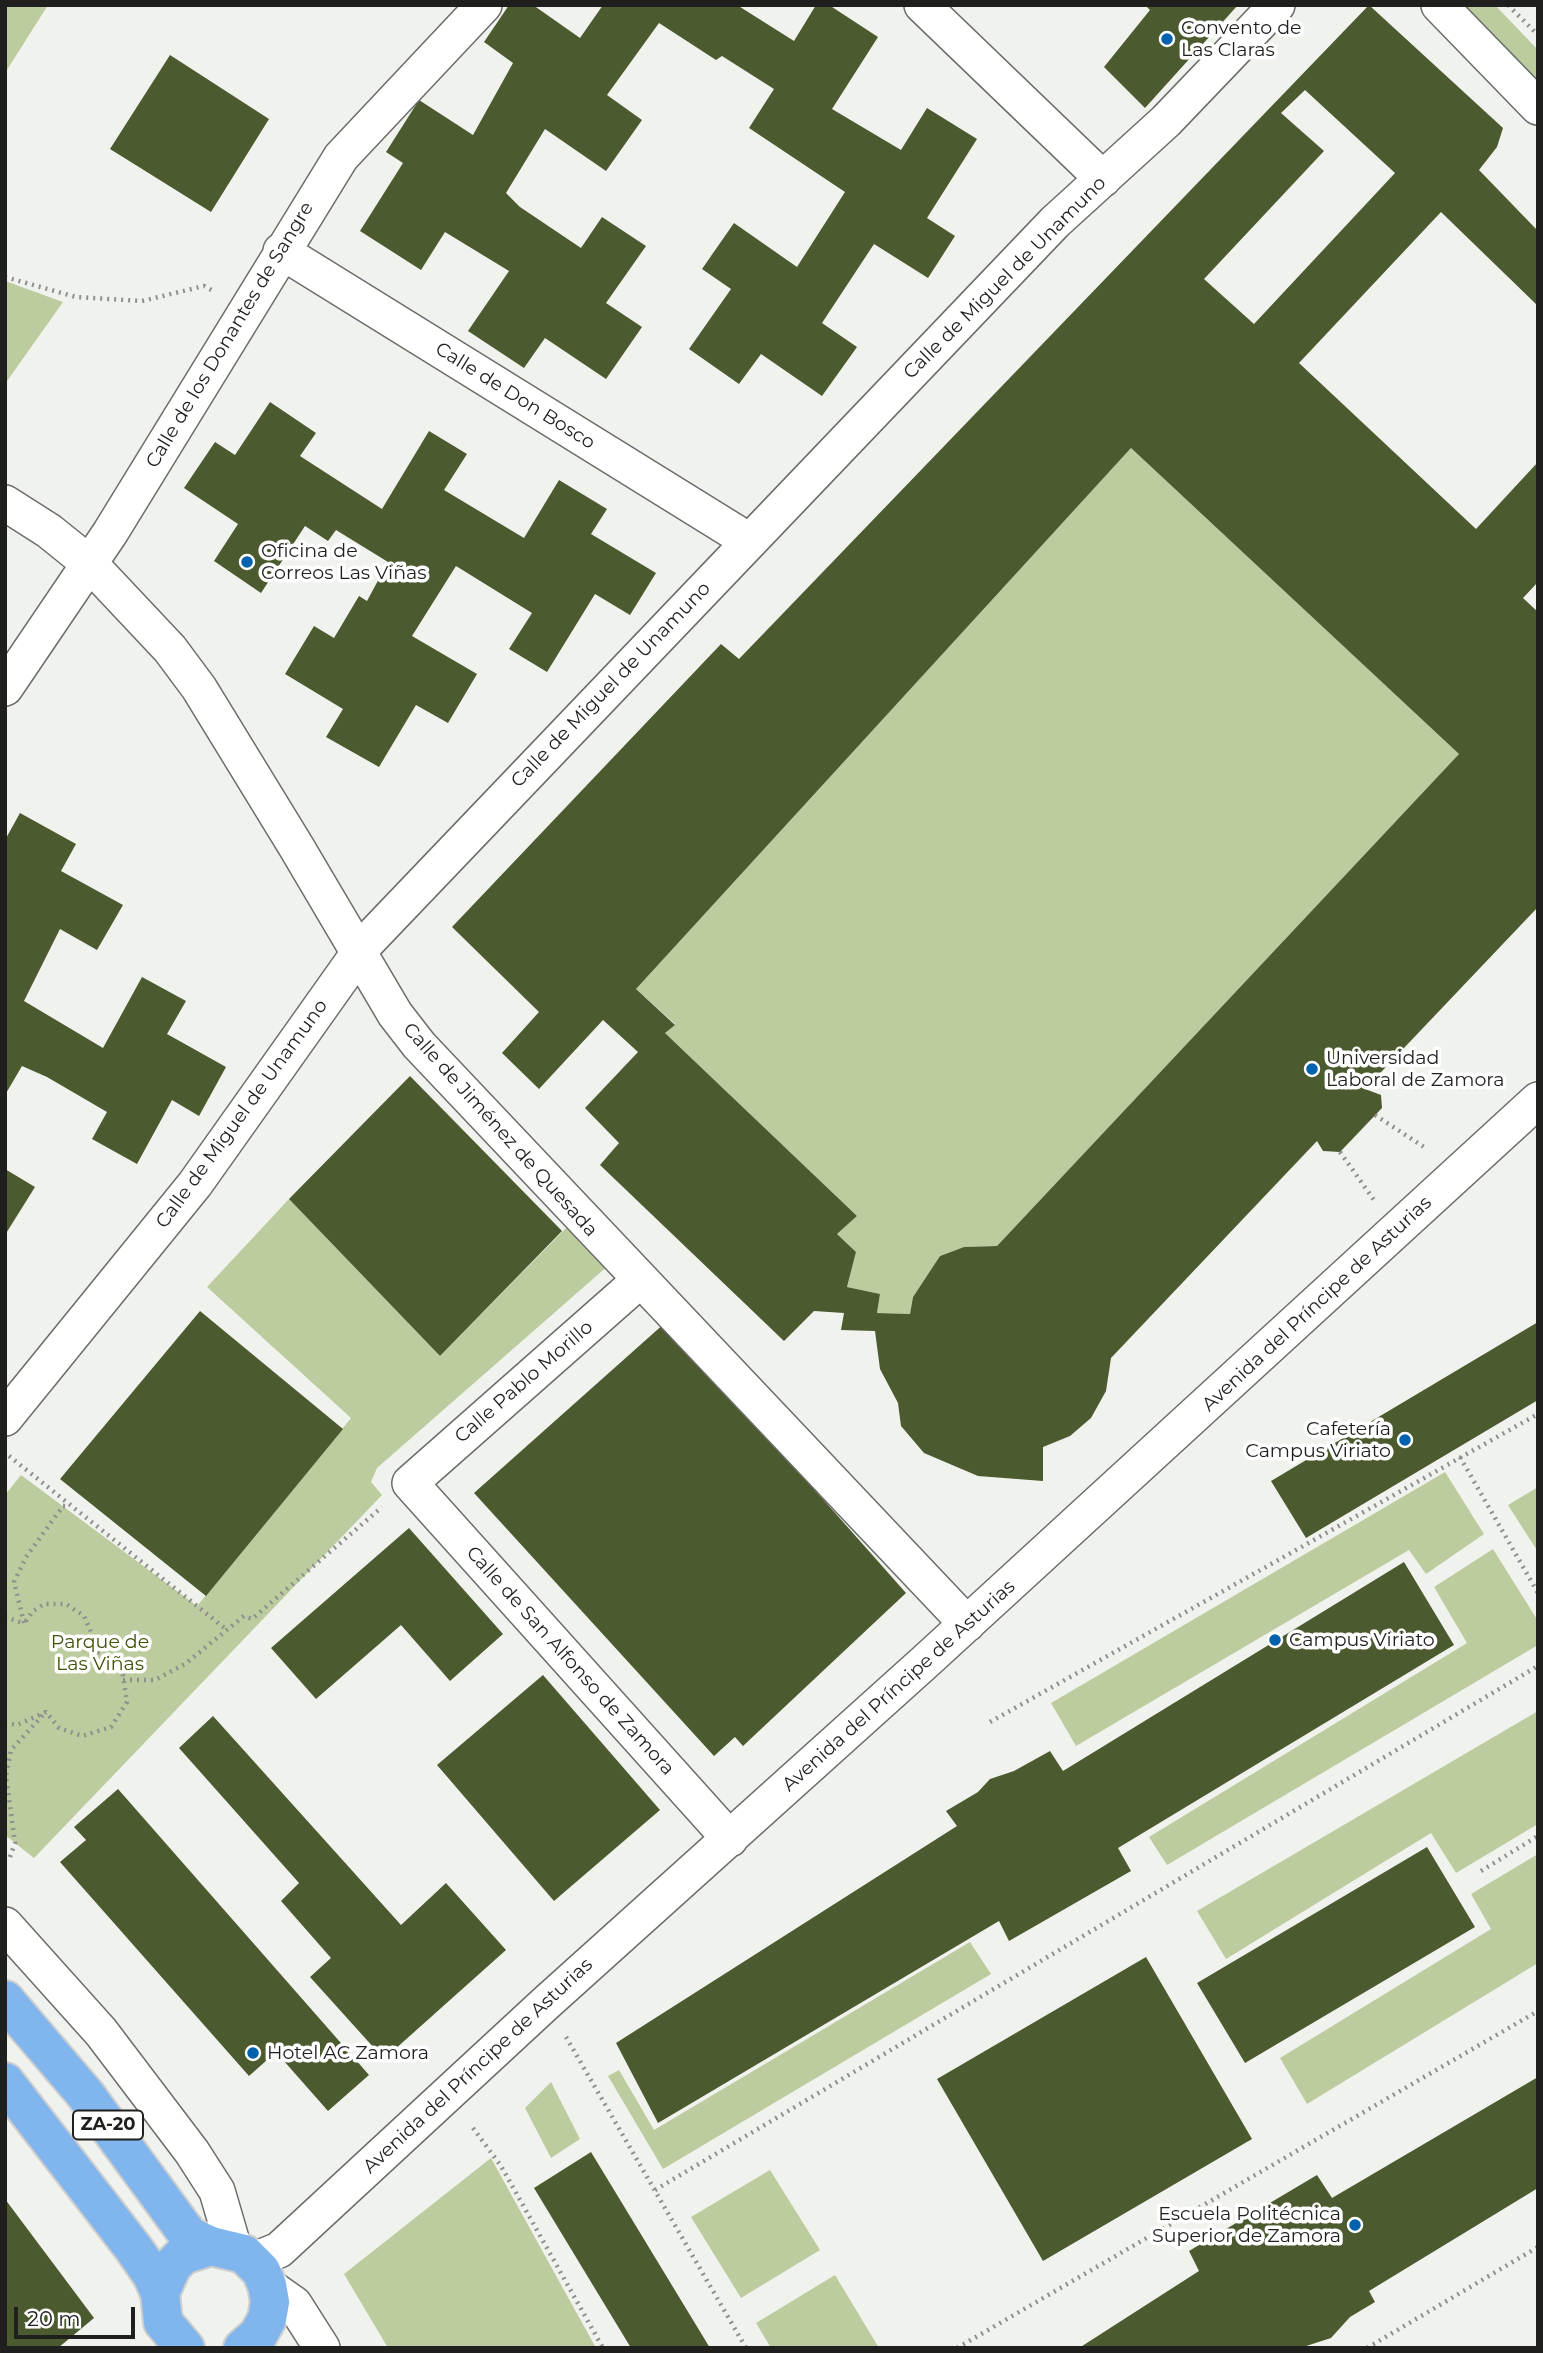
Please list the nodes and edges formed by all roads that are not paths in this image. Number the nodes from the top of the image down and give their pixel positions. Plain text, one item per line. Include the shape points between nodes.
1 (484, 5) edge
2 (922, 5) edge
3 (1276, 5) edge
4 (1439, 5) edge
5 (1538, 107) edge
6 (1103, 178) junction
7 (281, 251) junction
8 (5, 503) edge
9 (749, 541) junction
10 (90, 564) junction
11 (5, 688) edge
12 (359, 952) junction
13 (1538, 1100) edge
14 (639, 1281) junction
15 (5, 1418) edge
16 (410, 1483) joint
17 (967, 1624) junction
18 (730, 1839) junction
19 (5, 1925) edge
20 (5, 2000) edge
21 (5, 2082) edge
22 (241, 2260) junction
23 (166, 2328) edge
24 (253, 2343) edge
25 (322, 2348) edge

1 - 7 street, Calle de los Donantes de Sangre via 352,144
2 - 6 street
3 - 6 street, Calle de Miguel de Unamuno via 1166,121
4 - 5 street
6 - 9 street, Calle de Miguel de Unamuno via 1055,222
7 - 9 street, Calle de Don Bosco
7 - 10 street, Calle de los Donantes de Sangre
8 - 10 street, Calle de Jiménez de Quesada
9 - 12 street, Calle de Miguel de Unamuno
10 - 11 street, Calle de los Donantes de Sangre
10 - 12 street, Calle de Jiménez de Quesada via 184,667
12 - 14 street, Calle de Jiménez de Quesada via 419,1045
12 - 15 street, Calle de Miguel de Unamuno via 195,1184
13 - 17 street, Avenida del Príncipe de Asturias
14 - 16 street, Calle Pablo Morillo
14 - 17 street, Calle de Jiménez de Quesada
16 - 18 street, Calle de San Alfonso de Zamora
17 - 18 street, Avenida del Príncipe de Asturias
18 - 22 street, Avenida del Príncipe de Asturias via 279,2250
19 - 22 street via 93,2023 185,2142 217,2191
20 - 22 highway, ZA-20 via 85,2094 189,2236
21 - 23 highway, ZA-20 via 134,2249
22 - 23 highway, ZA-20 via 183,2256 172,2266
22 - 24 highway via 270,2302 267,2319
22 - 25 street via 294,2304

